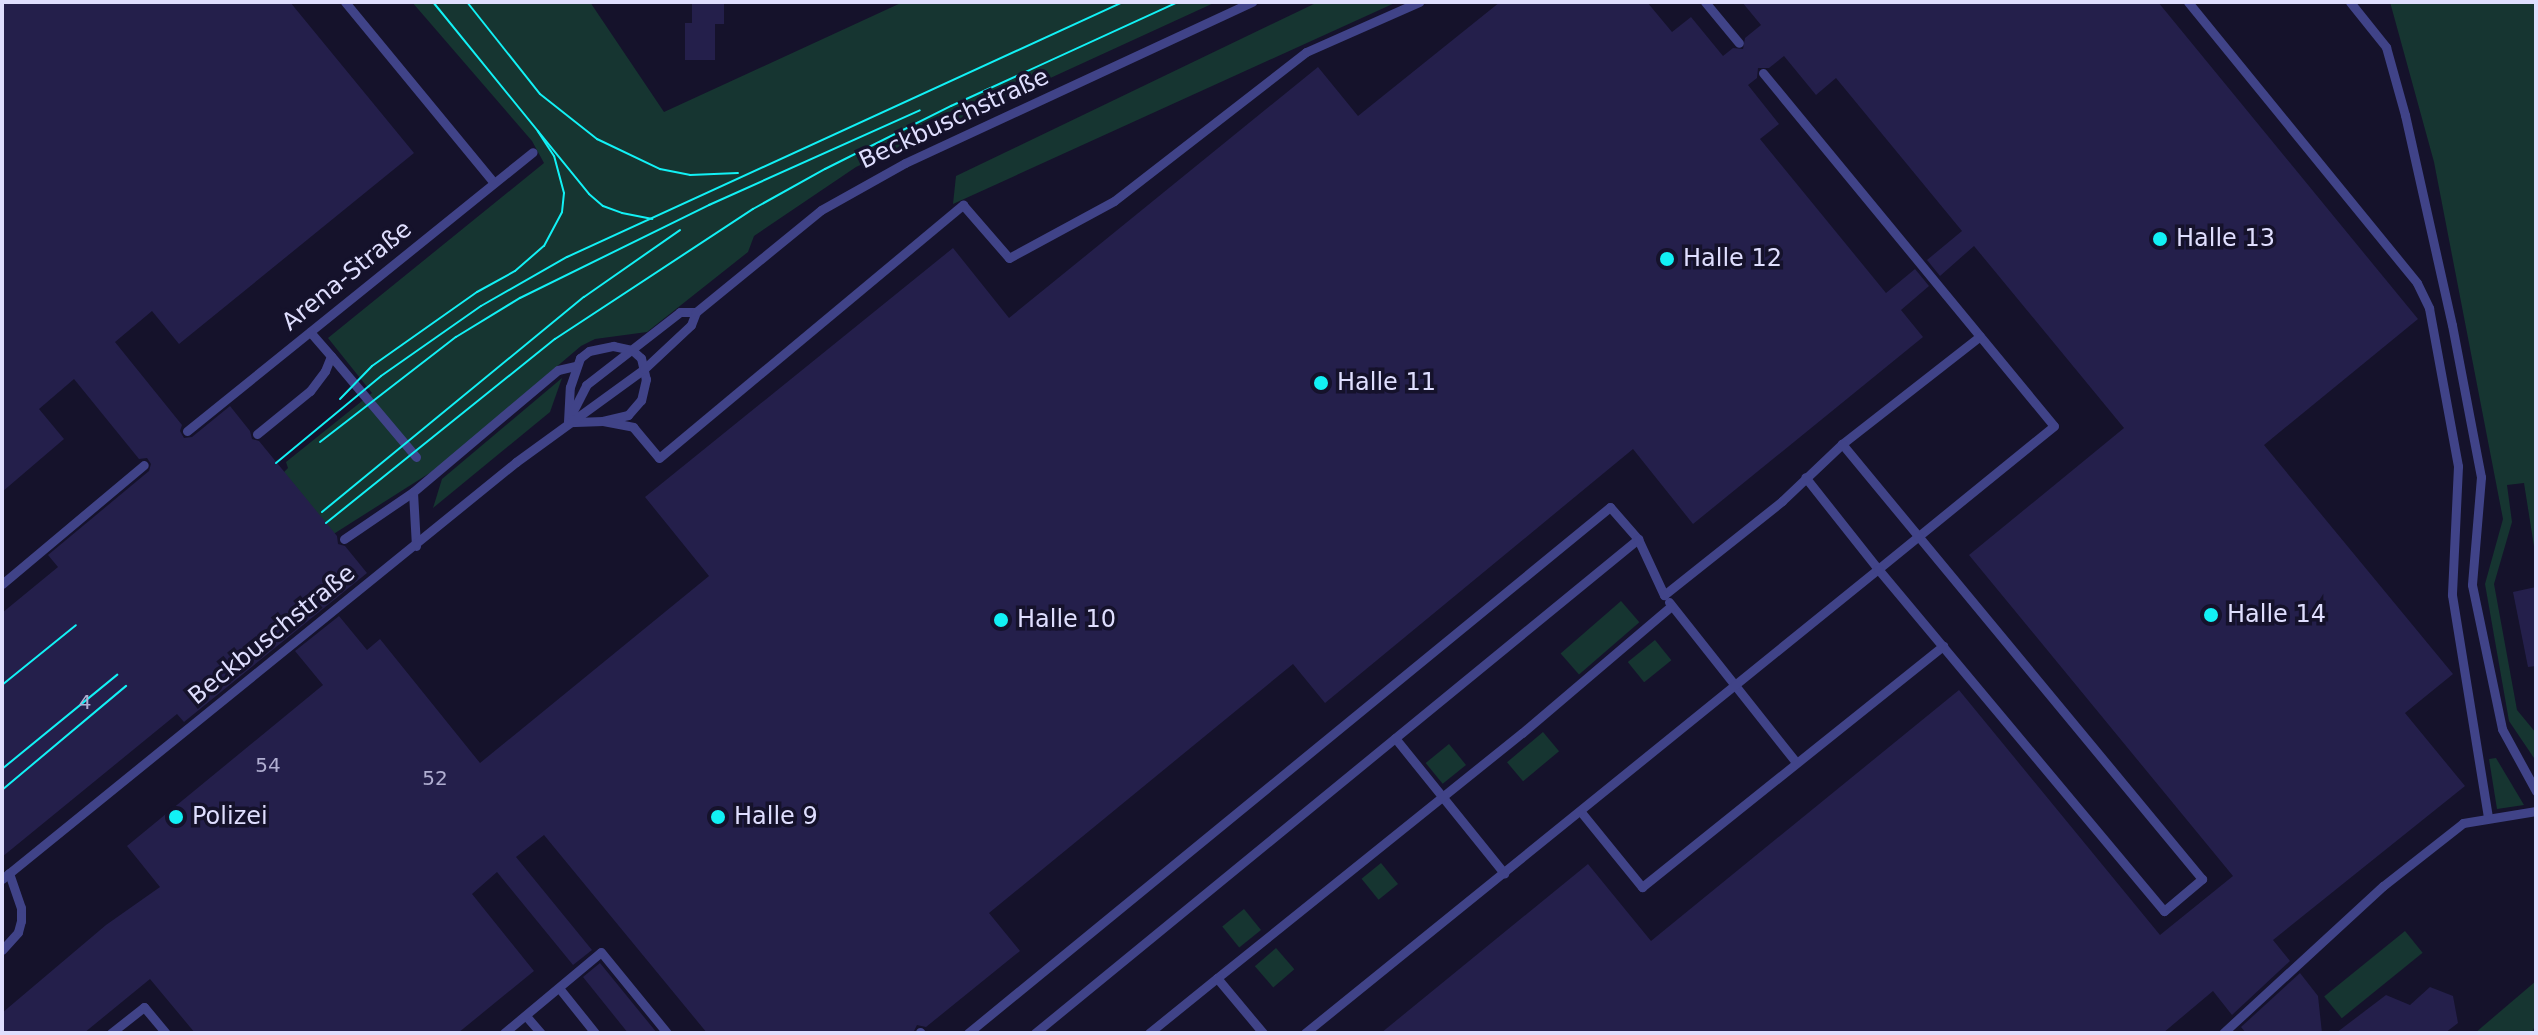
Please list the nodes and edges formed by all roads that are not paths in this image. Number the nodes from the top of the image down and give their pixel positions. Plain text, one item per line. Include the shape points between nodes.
1 (345, 2) edge
2 (1252, 2) edge
3 (1419, 2) edge
4 (1705, 2) edge
5 (2188, 2) edge
6 (2350, 2) edge
7 (1739, 43) dead end
8 (1763, 73) dead end
9 (533, 152) dead end
10 (494, 183) junction
11 (696, 312) junction
12 (310, 332) junction
13 (1980, 336) junction
14 (632, 350) junction
15 (331, 356) junction
16 (576, 366) junction
17 (644, 369) junction
18 (603, 421) junction
19 (568, 422) junction
20 (187, 431) dead end
21 (257, 434) dead end
22 (1842, 444) junction
23 (416, 457) dead end
24 (144, 465) dead end
25 (1805, 477) junction
26 (413, 492) junction
27 (1919, 537) junction
28 (344, 539) dead end
29 (1638, 539) junction
30 (416, 546) junction
31 (1878, 569) junction
32 (2, 584) edge
33 (1664, 595) junction
34 (1671, 606) junction
35 (1943, 646) junction
36 (1733, 686) junction
37 (1395, 738) junction
38 (1796, 762) junction
39 (2536, 791) edge
40 (1441, 798) junction
41 (2536, 811) edge
42 (1581, 812) junction
43 (2488, 818) junction
44 (1504, 873) junction
45 (6, 876) edge
46 (2, 950) edge
47 (1217, 978) junction
48 (559, 988) junction
49 (526, 1016) junction
50 (111, 1033) edge
51 (166, 1033) edge
52 (504, 1033) edge
53 (541, 1033) edge
54 (595, 1033) edge
55 (667, 1033) edge
56 (968, 1033) edge
57 (1035, 1033) edge
58 (1149, 1033) edge
59 (1263, 1033) edge
60 (1305, 1033) edge
61 (2223, 1033) edge

1 - 10 lane
2 - 11 lane, Beckbuschstraße via 860,186 821,210
3 - 18 lane via 1306,52 1114,201 1009,258 963,205 659,458 633,427
4 - 7 lane
5 - 43 lane via 2417,283 2429,308 2458,466 2451,565 2456,636
6 - 39 lane via 2386,47 2402,100 2481,477 2472,585 2502,729
8 - 13 lane
9 - 10 lane, Arena-Straße
10 - 12 lane, Arena-Straße
11 - 14 lane, Beckbuschstraße via 680,312
11 - 17 lane, Beckbuschstraße via 691,325
12 - 15 lane
12 - 20 lane, Arena-Straße
13 - 22 lane
13 - 27 lane via 2054,426
14 - 16 lane via 613,346 589,351
14 - 17 lane
14 - 19 lane, Beckbuschstraße via 586,385
15 - 21 lane via 310,391
15 - 23 lane
16 - 19 lane
16 - 26 lane via 558,370
17 - 18 lane via 645,390 635,408
17 - 19 lane, Beckbuschstraße
18 - 19 lane
19 - 30 lane, Beckbuschstraße
22 - 25 lane
22 - 27 lane
24 - 32 lane
25 - 31 lane
25 - 33 lane
26 - 28 lane
26 - 30 lane
27 - 31 lane
27 - 35 lane via 2202,879 2164,911
29 - 33 lane
29 - 37 lane
29 - 56 lane via 1610,507
30 - 45 lane, Beckbuschstraße
31 - 35 lane
31 - 36 lane
33 - 34 lane
34 - 36 lane
34 - 40 lane
35 - 38 lane
36 - 38 lane
36 - 42 lane
37 - 40 lane
37 - 57 lane
38 - 42 lane via 1642,887
40 - 44 lane
40 - 47 lane
41 - 43 lane
42 - 44 lane
43 - 61 lane via 2463,823 2383,886
44 - 60 lane
45 - 46 lane via 21,908 21,921
47 - 58 lane
47 - 59 lane
48 - 49 lane
48 - 54 lane
48 - 55 lane via 601,952
49 - 52 lane
49 - 53 lane
50 - 51 lane via 144,1007

